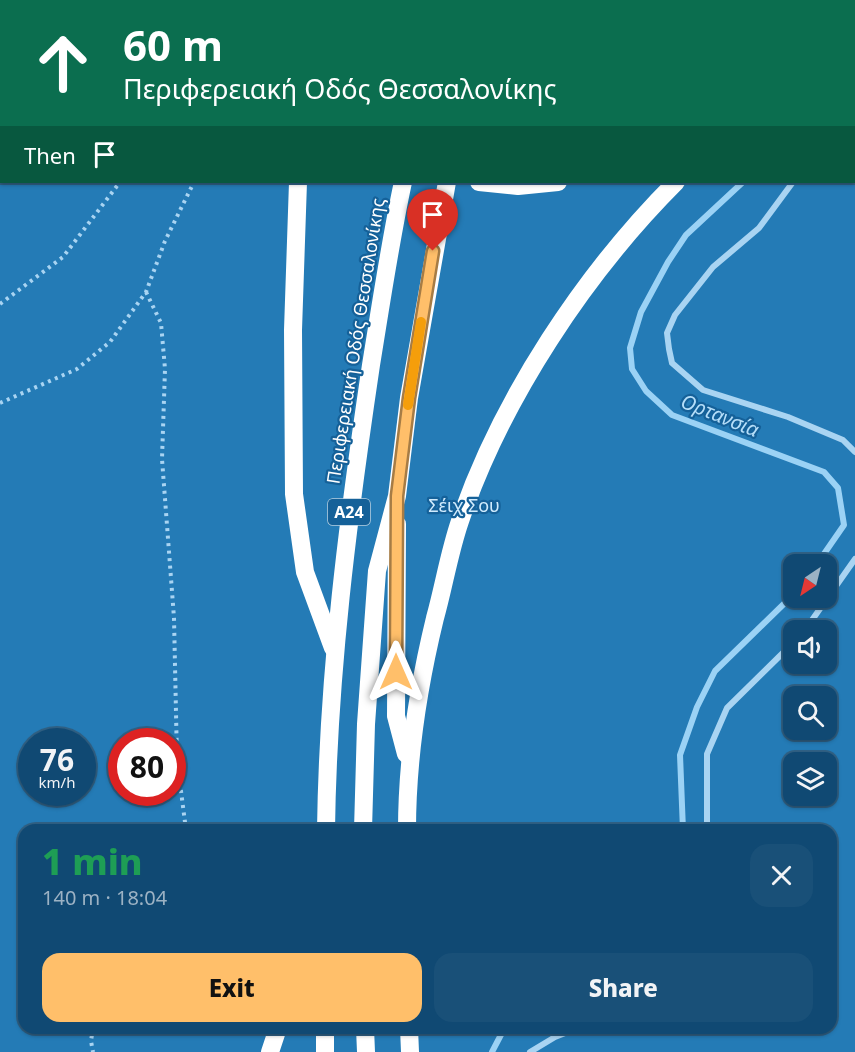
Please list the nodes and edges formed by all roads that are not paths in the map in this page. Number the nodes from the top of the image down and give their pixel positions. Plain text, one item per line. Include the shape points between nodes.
1 (705, 0) edge
2 (714, 0) edge
3 (298, 183) edge
4 (403, 183) edge
5 (447, 183) edge
6 (489, 183) edge
7 (548, 183) edge
8 (675, 183) edge
9 (792, 183) edge
10 (855, 452) edge
11 (397, 496) junction
12 (855, 559) edge
13 (813, 620) edge
14 (783, 653) edge
15 (336, 654) junction
16 (408, 764) junction
17 (326, 824) edge
18 (363, 824) edge
19 (407, 824) edge
20 (707, 824) edge
21 (276, 1034) edge
22 (324, 1034) edge
23 (365, 1034) edge
24 (409, 1034) edge
25 (563, 1034) edge
26 (270, 1052) edge
27 (324, 1052) edge
28 (366, 1052) edge
29 (410, 1052) edge
30 (530, 1052) edge

1 - 2 highway
3 - 15 highway via 293,330 294,494 305,572
4 - 15 highway, Περιφερειακή Οδός Θεσσαλονίκης / Α24 via 358,443
5 - 11 highway, Α24 via 410,388
6 - 7 highway
8 - 16 highway via 580,294 531,370 491,449 460,520 446,570 426,652
9 - 10 street via 759,228 713,267 675,315 667,333 672,363 703,390 788,417 843,440
11 - 16 highway via 396,716
11 - 18 highway, Α24 via 378,571 366,724
12 - 13 street
14 - 20 street via 728,708 707,754
15 - 17 highway, Περιφερειακή Οδός Θεσσαλονίκης / Α24
16 - 19 highway
21 - 26 highway
22 - 27 highway
23 - 28 highway
24 - 29 highway
25 - 30 street

